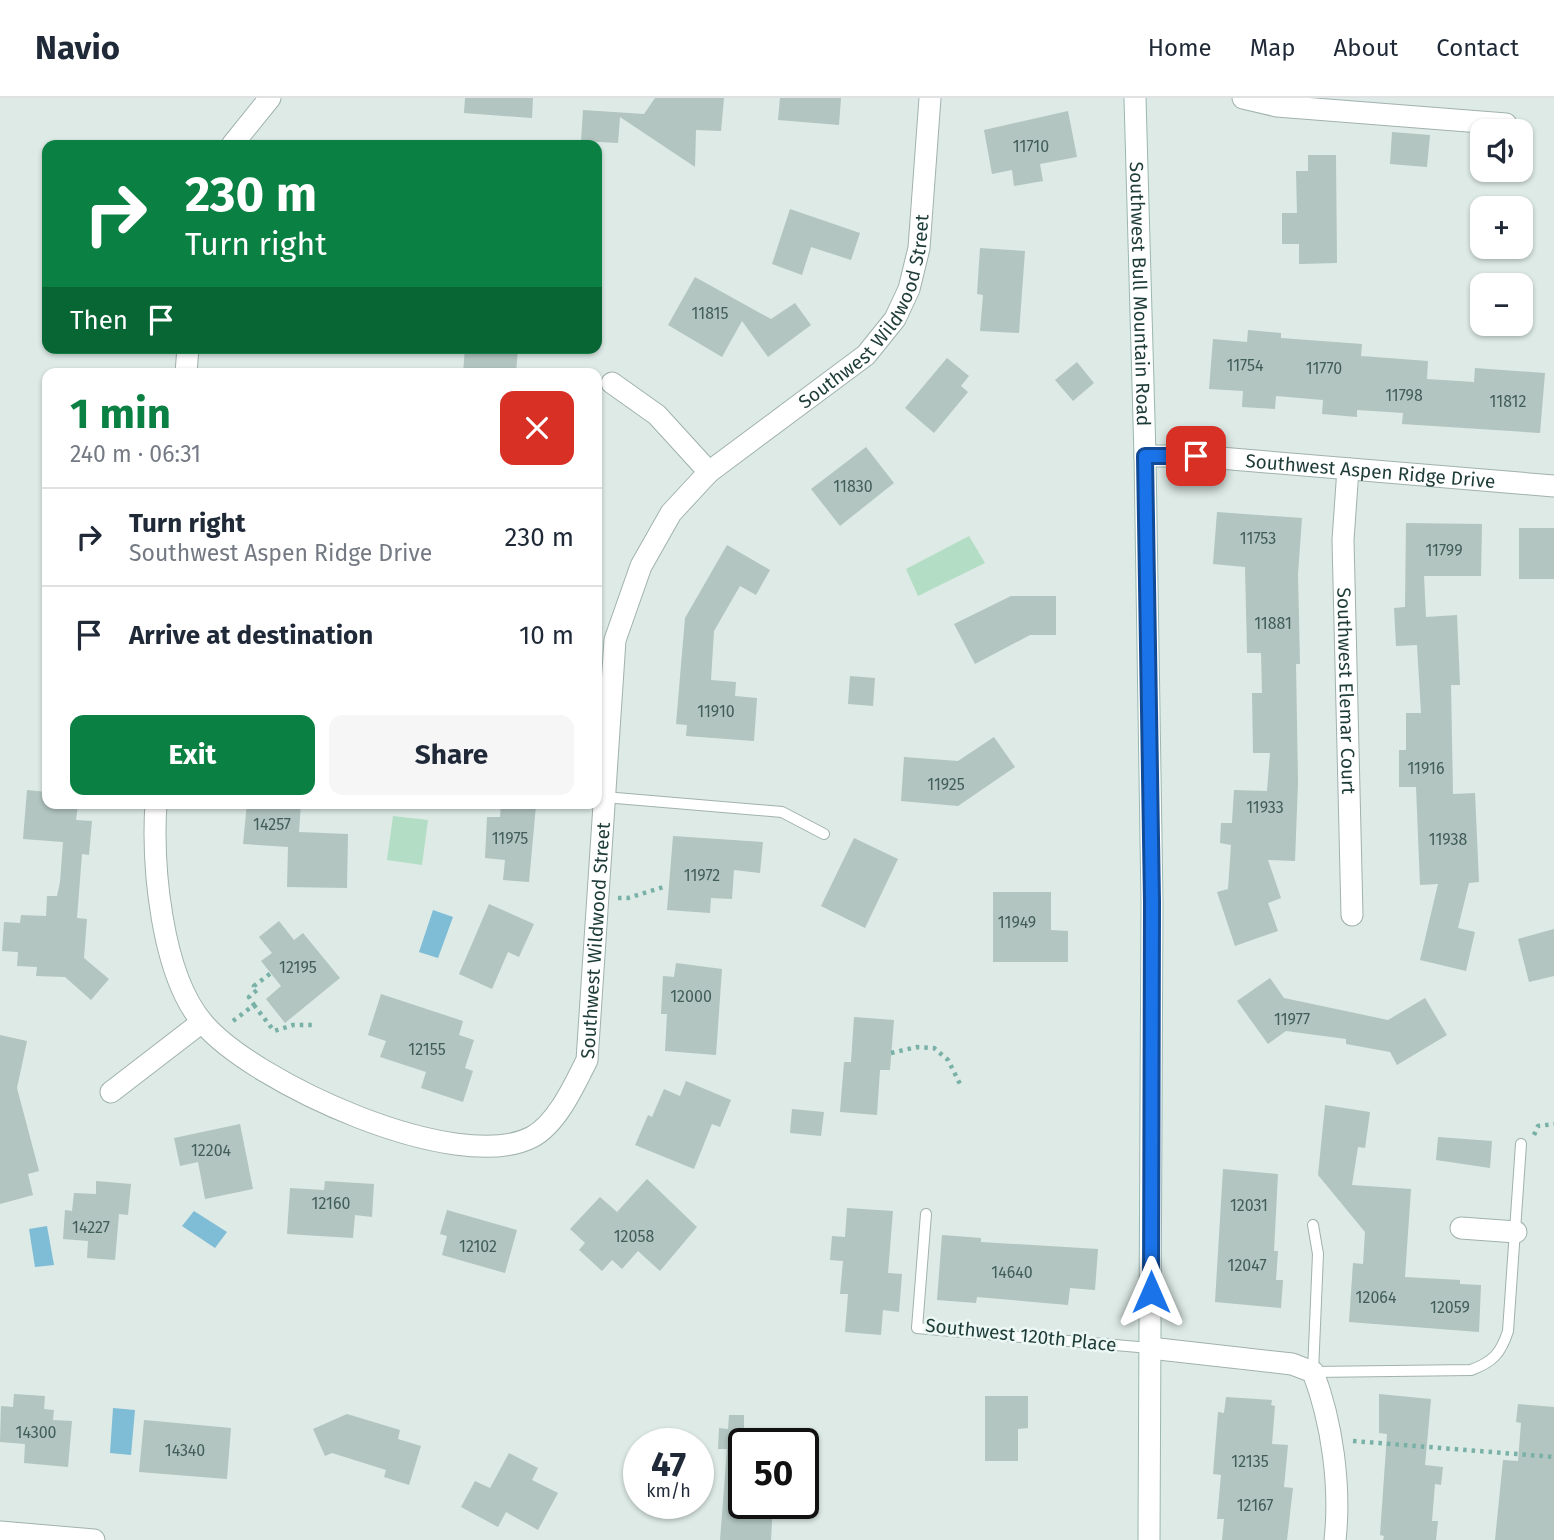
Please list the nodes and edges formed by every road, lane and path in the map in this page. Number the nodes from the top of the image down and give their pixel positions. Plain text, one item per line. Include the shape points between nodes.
1 (270, 98) edge
2 (930, 98) edge
3 (1135, 98) edge
4 (1243, 98) edge
5 (1470, 121) edge
6 (236, 140) edge
7 (612, 383) dead end
8 (1145, 456) junction
9 (1348, 469) junction
10 (709, 472) junction
11 (1554, 486) edge
12 (604, 797) junction
13 (156, 809) edge
14 (824, 834) dead end
15 (667, 886) dead end
16 (613, 898) dead end
17 (1352, 915) dead end
18 (271, 973) dead end
19 (254, 1004) junction
20 (202, 1022) junction
21 (229, 1024) dead end
22 (313, 1025) dead end
23 (891, 1053) dead end
24 (960, 1084) dead end
25 (111, 1092) dead end
26 (1521, 1144) dead end
27 (926, 1214) dead end
28 (1313, 1224) dead end
29 (1461, 1228) dead end
30 (1516, 1232) junction
31 (1150, 1348) junction
32 (1313, 1372) junction
33 (1329, 1440) junction
34 (1554, 1457) edge
35 (13, 1535) edge
36 (94, 1540) edge
37 (1149, 1540) edge
38 (1335, 1540) edge

1 - 6 street
2 - 10 street, Southwest Wildwood Street via 919,248 909,289 895,319 866,355
3 - 8 street, Southwest Bull Mountain Road
4 - 5 street via 1277,106
7 - 10 street via 657,415
8 - 9 street, Southwest Aspen Ridge Drive
8 - 31 street, Southwest Bull Mountain Road via 1152,902
9 - 11 street, Southwest Aspen Ridge Drive
9 - 17 street, Southwest Elemar Court via 1343,540
10 - 12 street, Southwest Wildwood Street via 671,513 641,566 615,640
12 - 14 lane via 782,812
12 - 20 street, Southwest Wildwood Street via 587,1060 566,1102 532,1137 480,1148 435,1143 307,1096 224,1043
13 - 20 street, Southwest Wildwood Street via 159,905 176,973
15 - 16 path
18 - 19 path via 254,986 257,990 249,997
19 - 21 path
19 - 22 path via 274,1031
20 - 25 street
23 - 24 path via 934,1048 948,1060
26 - 30 lane
27 - 31 lane, Southwest 120th Place via 917,1328
28 - 32 lane via 1318,1254
29 - 30 street
30 - 32 lane via 1508,1331 1501,1351 1489,1363 1471,1370
31 - 32 street via 1292,1364
31 - 37 street, Southwest Bull Mountain Road
32 - 33 street
33 - 34 path
33 - 38 street via 1337,1491
35 - 36 street

